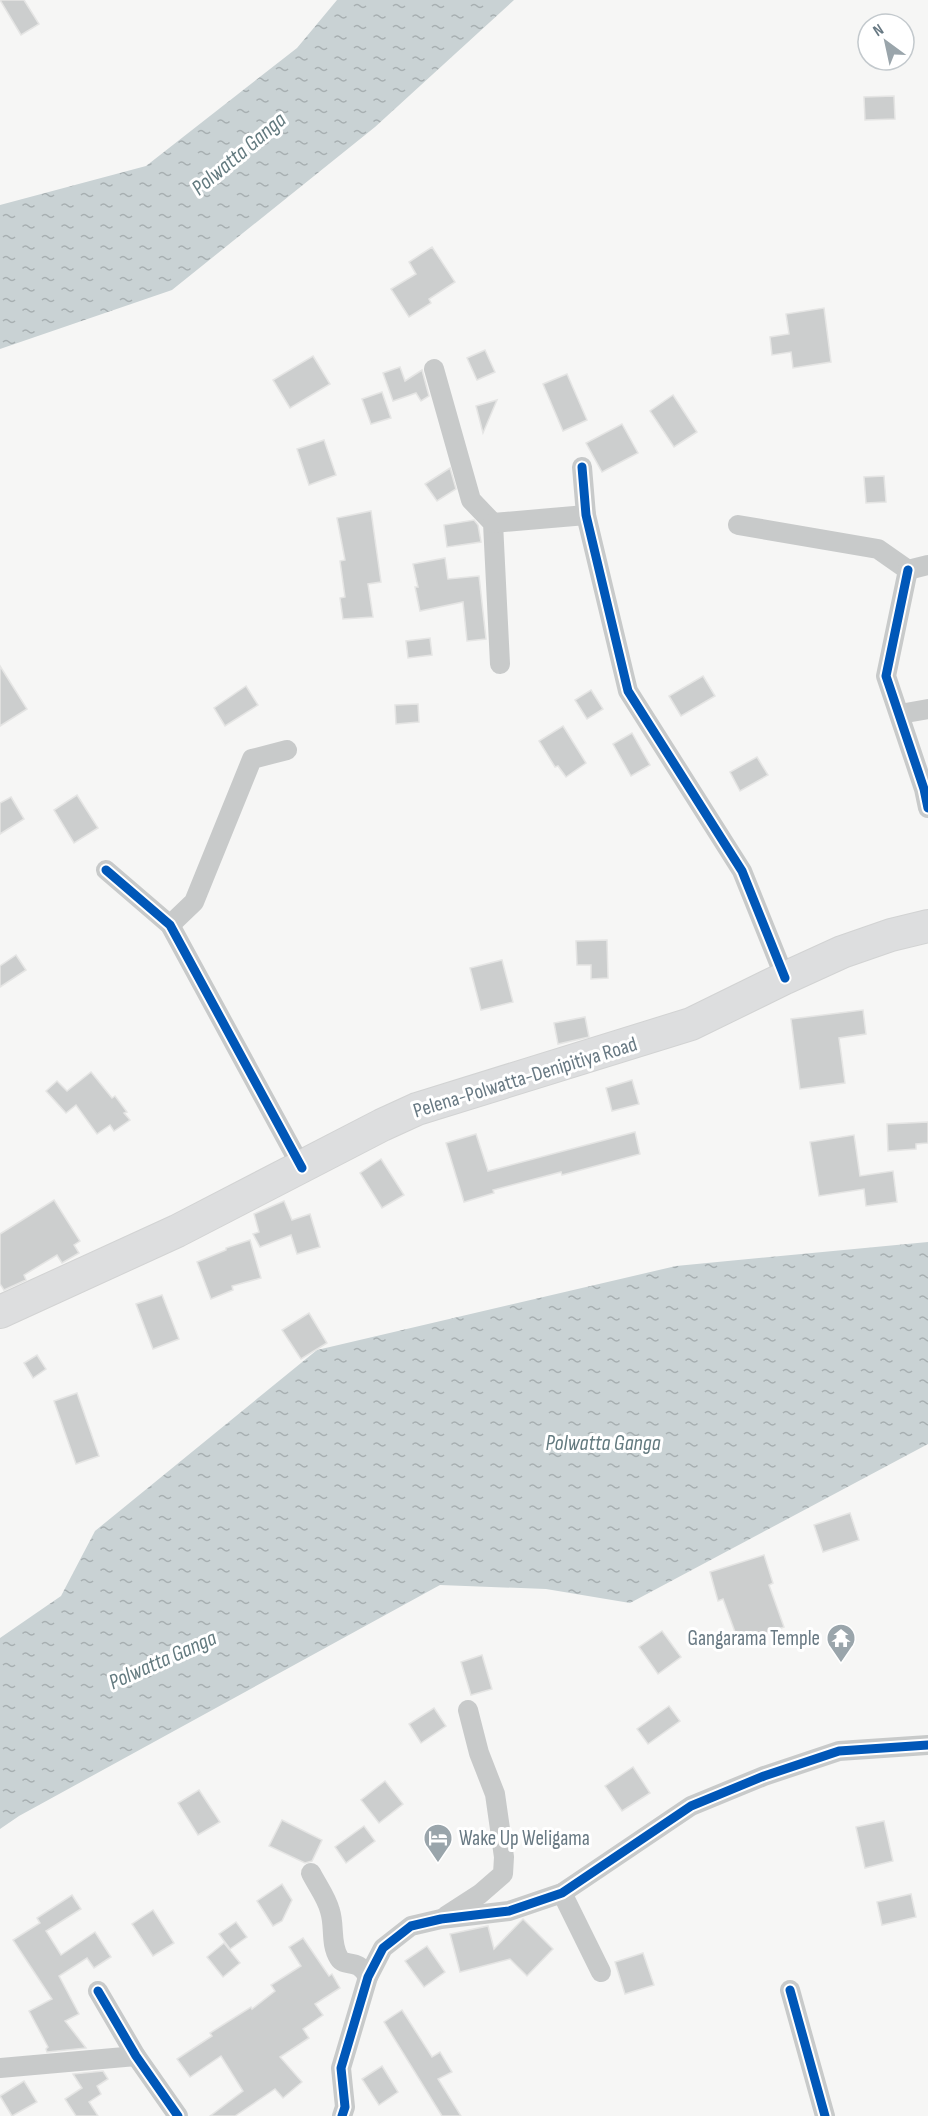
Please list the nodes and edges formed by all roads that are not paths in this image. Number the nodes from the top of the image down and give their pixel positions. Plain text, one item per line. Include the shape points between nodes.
1 (434, 369) dead end
2 (582, 467) dead end
3 (586, 515) junction
4 (493, 523) junction
5 (738, 525) dead end
6 (928, 565) edge
7 (908, 570) junction
8 (500, 664) dead end
9 (928, 709) edge
10 (900, 714) junction
11 (286, 750) dead end
12 (928, 808) edge
13 (106, 870) dead end
14 (170, 925) junction
15 (928, 926) edge
16 (785, 978) junction
17 (302, 1168) junction
18 (0, 1312) edge
19 (468, 1710) dead end
20 (928, 1745) edge
21 (310, 1873) dead end
22 (562, 1893) junction
23 (441, 1919) junction
24 (601, 1972) dead end
25 (368, 1977) junction
26 (790, 1990) dead end
27 (98, 1991) dead end
28 (136, 2056) junction
29 (0, 2068) edge
30 (178, 2116) edge
31 (342, 2116) edge
32 (825, 2116) edge

1 - 4 street via 471,500
2 - 3 street
3 - 4 street
3 - 16 street via 628,691 742,871
4 - 8 street
5 - 7 street via 878,549
6 - 7 street
7 - 10 street via 886,676
9 - 10 street
10 - 12 street
11 - 14 street via 252,759 194,902
13 - 14 street
14 - 17 street
15 - 16 main road, Pelena-Polwatta-Denipitiya Road via 842,952
16 - 17 main road, Pelena-Polwatta-Denipitiya Road via 691,1024 417,1109
17 - 18 main road, Pelena-Polwatta-Denipitiya Road via 177,1231
19 - 23 street via 495,1794 503,1874
20 - 22 street via 839,1751 764,1776 691,1806
21 - 25 street via 330,1911 339,1958 356,1963
22 - 23 street via 509,1911
22 - 24 street
23 - 25 street via 411,1926 383,1948
25 - 31 street via 341,2068 345,2107
26 - 32 street
27 - 28 street
28 - 29 street
28 - 30 street

